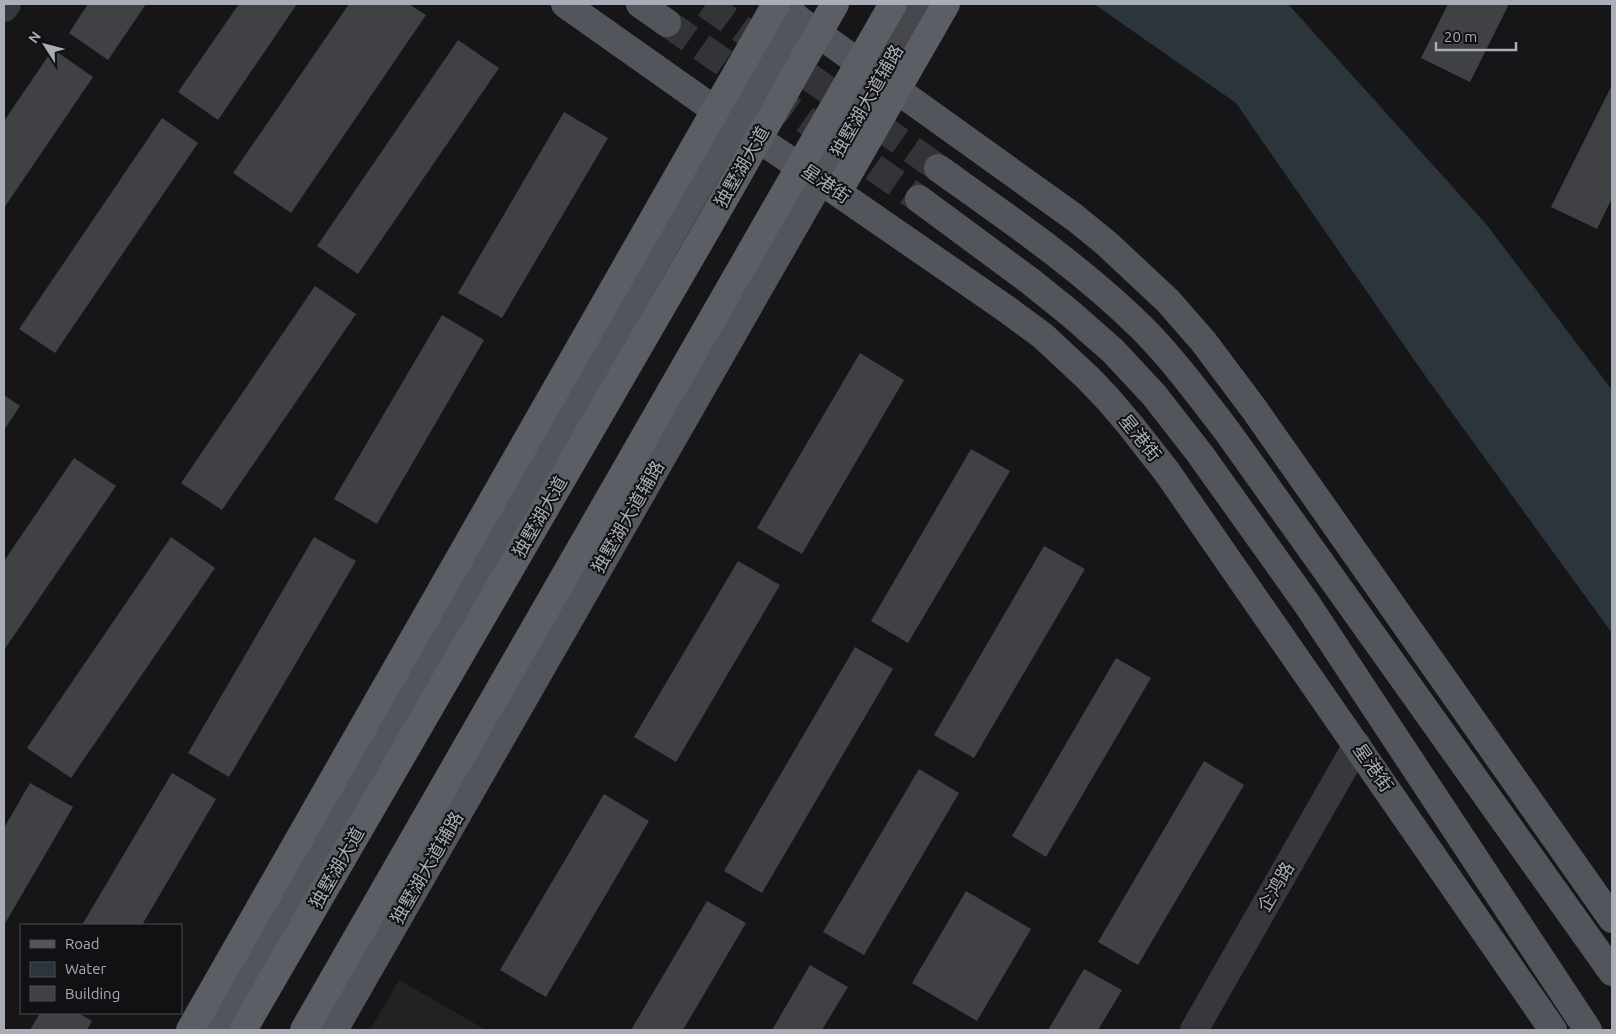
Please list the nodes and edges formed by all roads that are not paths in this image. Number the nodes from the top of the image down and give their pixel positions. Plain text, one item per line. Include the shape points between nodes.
1 (7, 4) edge
2 (565, 4) edge
3 (640, 4) edge
4 (835, 4) edge
5 (893, 4) edge
6 (922, 4) edge
7 (946, 4) edge
8 (788, 7) edge
9 (4, 8) edge
10 (667, 23) tunnel mouth
11 (888, 83) junction
12 (725, 117) junction
13 (938, 168) tunnel mouth
14 (830, 186) junction
15 (919, 199) tunnel mouth
16 (1357, 745) junction
17 (1612, 919) edge
18 (1612, 972) edge
19 (190, 1030) edge
20 (215, 1030) edge
21 (243, 1030) edge
22 (304, 1030) edge
23 (334, 1030) edge
24 (1194, 1030) edge
25 (1553, 1030) edge
26 (1588, 1030) edge

1 - 9 street
2 - 12 main road, 星港街
3 - 10 main road
4 - 21 highway, 独墅湖大道
5 - 22 highway
6 - 11 main road, 独墅湖大道辅路
7 - 11 highway
8 - 11 main road
8 - 12 highway
11 - 14 highway
11 - 17 main road via 1074,217 1130,264 1180,314 1254,409
12 - 14 main road, 星港街
12 - 19 highway via 575,357
12 - 20 main road
13 - 18 main road via 1053,250 1097,287 1142,328 1184,375
14 - 16 main road, 星港街 via 1043,336 1088,378 1132,426 1167,472
14 - 23 main road, 独墅湖大道辅路
15 - 26 main road, 星港街 via 1071,314 1113,351 1154,395 1307,604
16 - 24 street, 企鸿路
16 - 25 main road, 星港街

